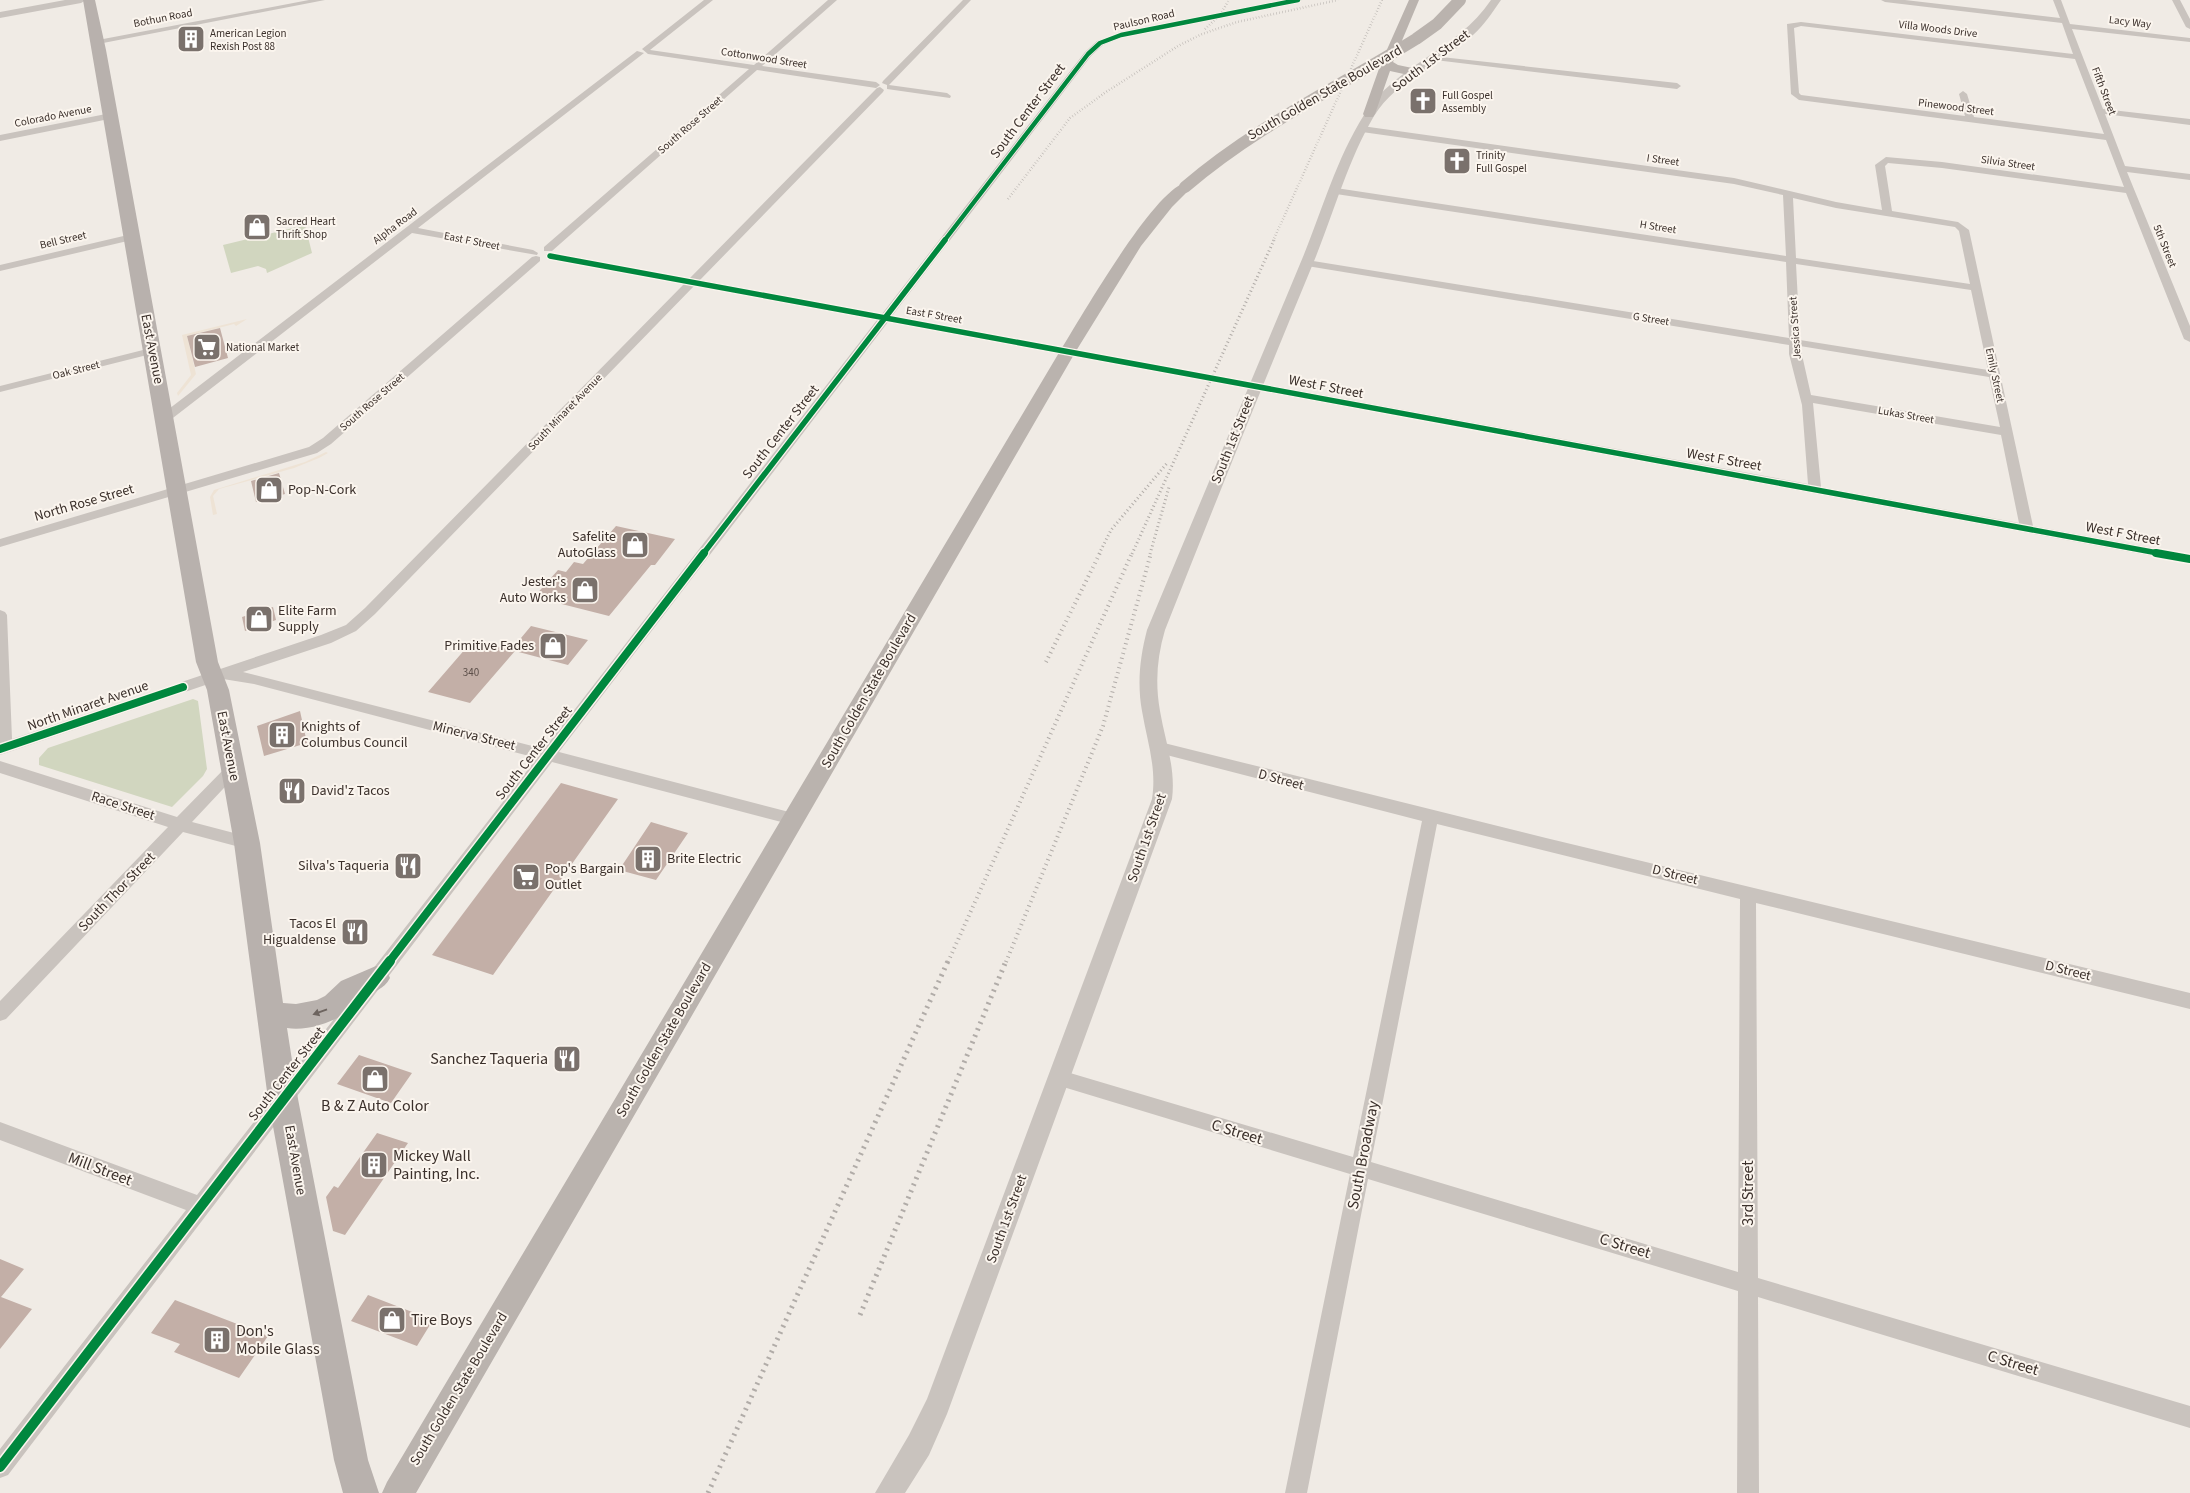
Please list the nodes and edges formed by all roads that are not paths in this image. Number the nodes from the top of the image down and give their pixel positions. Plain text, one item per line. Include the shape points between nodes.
1 (81, 0) edge
2 (89, 0) edge
3 (321, 0) edge
4 (709, 0) edge
5 (833, 0) edge
6 (967, 0) edge
7 (1298, 0) edge
8 (1414, 0) edge
9 (1460, 0) edge
10 (1496, 0) edge
11 (1885, 0) edge
12 (2057, 0) edge
13 (2176, 0) edge
14 (0, 15) edge
15 (2067, 24) junction
16 (2190, 27) edge
17 (2190, 40) edge
18 (98, 42) junction
19 (645, 51) junction
20 (1088, 54) joint
21 (2079, 57) junction
22 (1435, 58) junction
23 (1388, 64) junction
24 (755, 68) junction
25 (1413, 72) junction
26 (883, 86) junction
27 (1677, 86) dead end
28 (1963, 94) dead end
29 (947, 96) dead end
30 (1798, 97) joint
31 (2100, 111) junction
32 (111, 116) junction
33 (1970, 120) junction
34 (1366, 122) junction
35 (2190, 122) edge
36 (0, 138) edge
37 (2110, 138) junction
38 (2122, 168) junction
39 (2190, 177) edge
40 (1336, 191) junction
41 (2130, 191) junction
42 (1788, 194) junction
43 (1887, 213) junction
44 (1958, 225) joint
45 (410, 230) junction
46 (132, 237) junction
47 (549, 252) junction
48 (535, 256) junction
49 (1790, 260) junction
50 (1306, 263) junction
51 (0, 268) edge
52 (692, 282) junction
53 (1976, 288) junction
54 (885, 317) junction
55 (2190, 339) edge
56 (1795, 343) junction
57 (151, 350) junction
58 (1068, 351) junction
59 (1996, 376) junction
60 (1254, 386) junction
61 (0, 389) edge
62 (1806, 398) junction
63 (165, 418) junction
64 (2006, 432) junction
65 (1815, 490) junction
66 (177, 492) junction
67 (2027, 528) junction
68 (0, 543) edge
69 (2190, 559) edge
70 (0, 615) edge
71 (256, 662) junction
72 (212, 677) junction
73 (254, 679) junction
74 (2, 748) edge
75 (1160, 748) junction
76 (548, 755) junction
77 (0, 767) edge
78 (233, 769) junction
79 (1430, 818) junction
80 (793, 819) junction
81 (181, 825) junction
82 (246, 844) junction
83 (1748, 893) junction
84 (376, 978) junction
85 (2190, 1002) edge
86 (0, 1013) edge
87 (272, 1014) junction
88 (1060, 1078) junction
89 (283, 1099) junction
90 (0, 1131) edge
91 (1360, 1169) junction
92 (201, 1206) junction
93 (1748, 1283) junction
94 (2190, 1417) edge
95 (0, 1467) edge
96 (361, 1493) edge
97 (398, 1493) edge
98 (889, 1493) edge
99 (1296, 1493) edge
100 (1748, 1493) edge

1 - 14 street
2 - 18 main road, East Avenue
3 - 18 street, Bothun Road
4 - 19 street, Alpha Road
5 - 24 street, South Rose Street
6 - 26 street, South Minaret Avenue
7 - 20 street, Paulson Road via 1121,35 1100,43
8 - 23 main road
9 - 58 main road, South Golden State Boulevard, bridge via 1437,24 1416,39 1274,120 1185,187 1134,244
10 - 22 street, South 1st Street via 1475,28
11 - 15 street, Lacy Way via 2008,11
12 - 15 street, Fifth Street
13 - 16 street
15 - 17 street, Lacy Way
15 - 21 street, Fifth Street
18 - 32 main road, East Avenue
19 - 24 street, Cottonwood Street
19 - 45 street, Alpha Road
20 - 54 street, South Center Street
21 - 30 street, Villa Woods Drive via 1794,24 1790,26 1795,94
21 - 31 street, Fifth Street
22 - 25 street, South 1st Street
22 - 27 street
23 - 25 main road
23 - 34 main road
24 - 26 street, Cottonwood Street
24 - 47 street, South Rose Street
25 - 34 street, South 1st Street via 1391,90
26 - 29 street, Cottonwood Street
26 - 52 street, South Minaret Avenue
28 - 33 street
30 - 33 street, Pinewood Street
31 - 35 street
31 - 37 street, Fifth Street
32 - 36 street, Colorado Avenue
32 - 46 main road, East Avenue
33 - 37 street, Pinewood Street
34 - 40 street, South 1st Street
34 - 42 street, I Street via 1734,181
37 - 38 street, Fifth Street
38 - 39 street
38 - 41 street, Fifth Street
40 - 49 street, H Street
40 - 50 street, South 1st Street
41 - 43 street, Silvia Street via 1942,165 1882,161
41 - 55 street, 5th Street
42 - 43 street, I Street
42 - 49 street, Jessica Street
43 - 44 street, I Street
44 - 53 street, Emily Street via 1964,230
45 - 48 street, East F Street
45 - 63 street, Alpha Road
46 - 51 street, Bell Street
46 - 57 main road, East Avenue
47 - 48 street
47 - 52 street, East F Street
48 - 66 street, South Rose Street via 318,447
49 - 53 street, H Street
49 - 56 street, Jessica Street
50 - 56 street, G Street
50 - 60 street, South 1st Street
52 - 54 street, East F Street
52 - 71 street, South Minaret Avenue via 366,615 337,635
53 - 59 street, Emily Street
54 - 58 street, East F Street
54 - 76 street, South Center Street
56 - 59 street, G Street
56 - 62 street, Jessica Street
57 - 61 street, Oak Street
57 - 63 main road, East Avenue
58 - 60 street, East F Street
58 - 80 main road, South Golden State Boulevard
59 - 64 street, Emily Street
60 - 65 street, West F Street
60 - 75 street, South 1st Street via 1150,649 1148,694
62 - 64 street, Lukas Street
62 - 65 street, Jessica Street
63 - 66 main road, East Avenue
64 - 67 street, Emily Street
65 - 67 street, West F Street
66 - 68 street, North Rose Street
66 - 72 main road, East Avenue
67 - 69 street, West F Street
70 - 74 street
71 - 72 street, South Minaret Avenue
71 - 73 street via 252,672
72 - 73 street, Minerva Street via 232,675
72 - 74 street, North Minaret Avenue
72 - 78 main road, East Avenue via 218,690
73 - 76 street, Minerva Street
75 - 79 street, D Street
75 - 88 street, South 1st Street via 1165,777 1162,799
76 - 80 street, Minerva Street
76 - 84 street, South Center Street
77 - 81 street, Race Street
78 - 81 street, South Thor Street
78 - 82 main road, East Avenue
79 - 83 street, D Street
79 - 91 street, South Broadway
80 - 97 main road, South Golden State Boulevard
81 - 82 street, Race Street
81 - 86 street, South Thor Street
82 - 87 main road, East Avenue
83 - 85 street, D Street
83 - 93 street, 3rd Street
84 -> 87 main road via 351,990 320,1012 296,1017
84 - 89 street, South Center Street
87 - 89 main road, East Avenue
88 - 91 street, C Street
88 - 98 street, South 1st Street via 938,1405 919,1445
89 - 92 street, South Center Street
89 - 96 main road, East Avenue via 351,1460
90 - 92 street, Mill Street
91 - 93 street, C Street
91 - 99 street, South Broadway
92 - 95 street, South Center Street
93 - 94 street, C Street
93 - 100 street, 3rd Street

